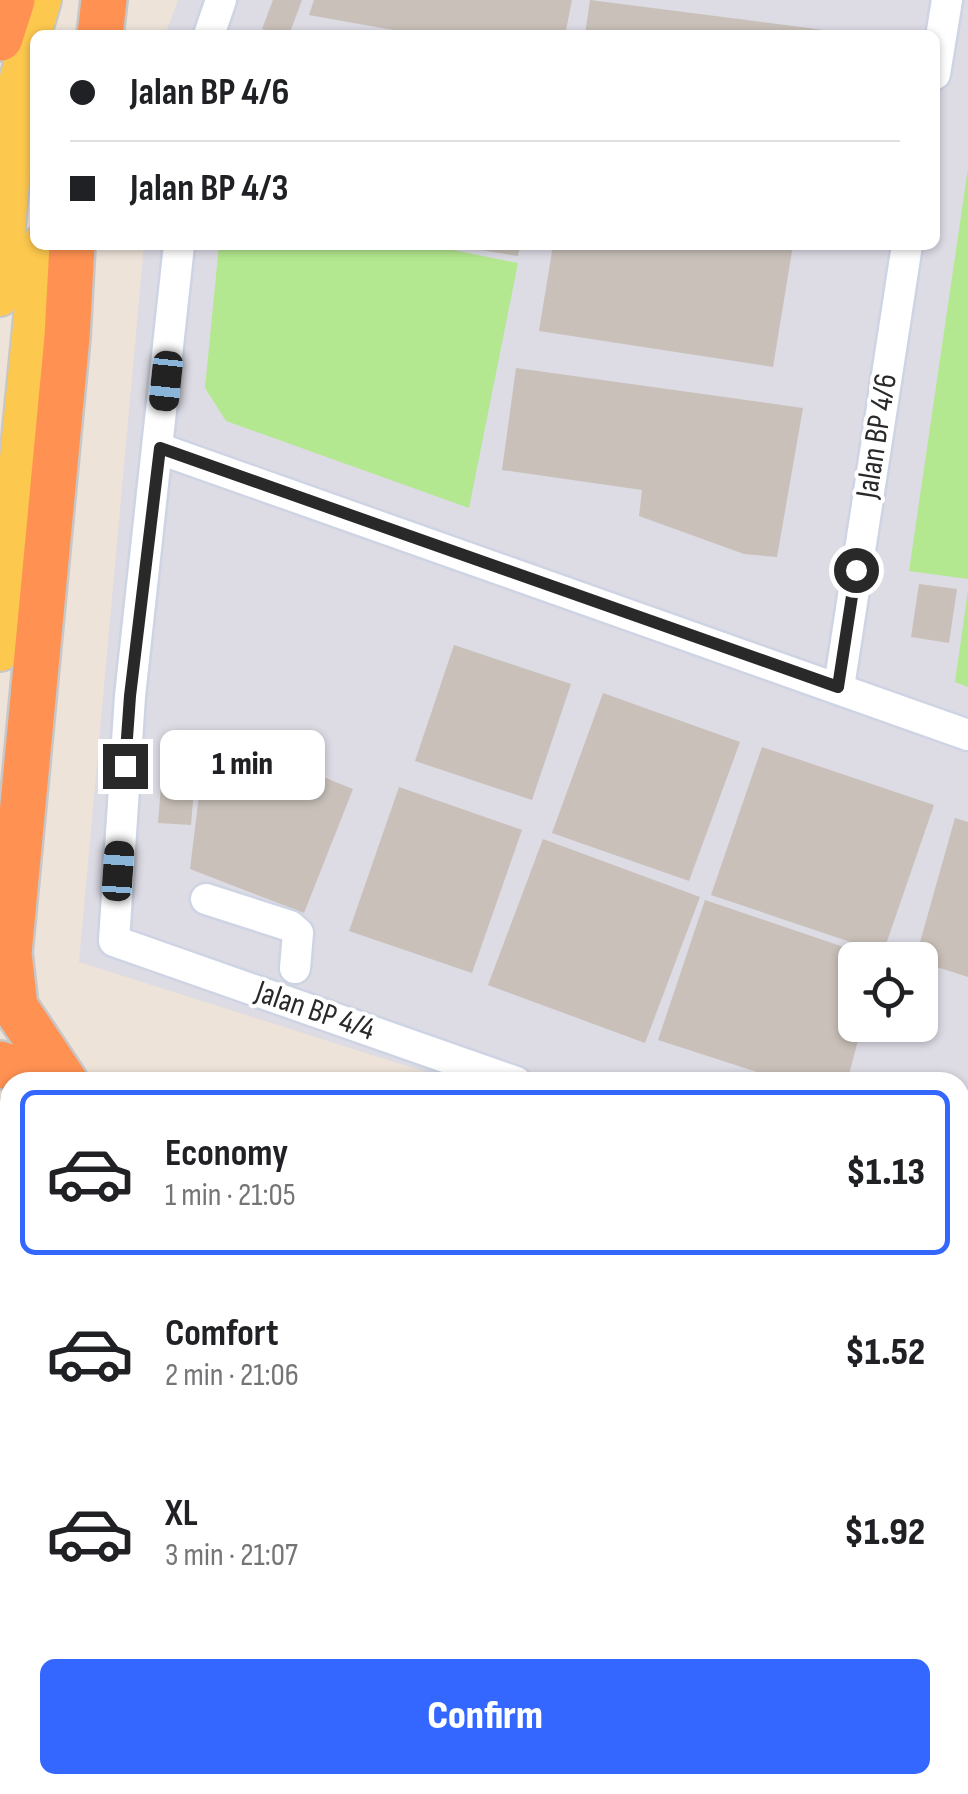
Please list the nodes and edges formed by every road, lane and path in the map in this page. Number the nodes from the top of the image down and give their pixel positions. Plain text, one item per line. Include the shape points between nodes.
1 (12, 0) edge
2 (42, 0) edge
3 (89, 0) edge
4 (104, 0) edge
5 (221, 0) edge
6 (947, 0) edge
7 (33, 30) edge
8 (83, 30) edge
9 (101, 30) edge
10 (211, 30) edge
11 (0, 38) edge
12 (30, 41) edge
13 (940, 43) edge
14 (30, 172) edge
15 (38, 250) edge
16 (39, 250) edge
17 (39, 250) edge
18 (180, 250) edge
19 (906, 250) edge
20 (0, 297) edge
21 (160, 448) junction
22 (0, 652) edge
23 (838, 687) junction
24 (968, 735) edge
25 (206, 899) dead end
26 (5, 964) edge
27 (295, 968) dead end
28 (58, 1072) edge
29 (487, 1072) edge

1 - 11 highway
2 - 7 main road
3 - 8 main road
4 - 9 highway
5 - 10 street
6 - 13 street
12 - 14 main road via 19,78
15 - 20 main road
16 - 22 main road
17 - 26 highway via 68,336
18 - 21 street
19 - 23 street, Jalan BP 4/6
21 - 23 street
21 - 29 street, Jalan BP 4/4 via 130,696 114,941
23 - 24 street
25 - 27 street via 290,926 298,934
26 - 28 highway via 15,1007

